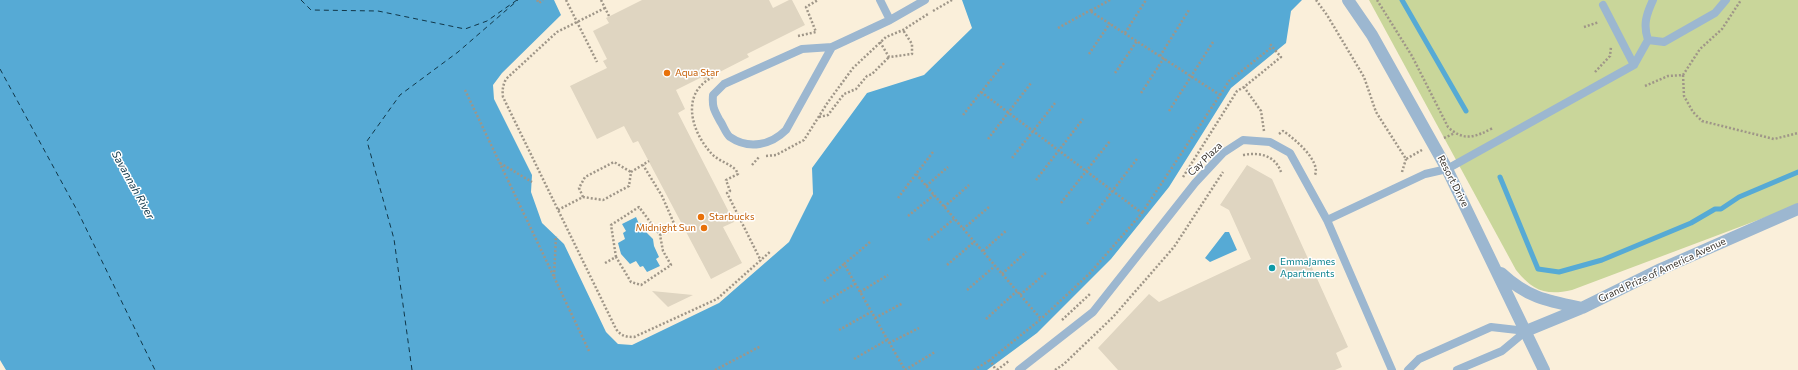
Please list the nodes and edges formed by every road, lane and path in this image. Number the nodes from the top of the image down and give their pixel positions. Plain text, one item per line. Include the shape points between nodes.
1 (537, 0) edge
2 (543, 0) edge
3 (566, 0) edge
4 (601, 0) edge
5 (818, 0) edge
6 (880, 0) edge
7 (925, 0) edge
8 (952, 0) edge
9 (1110, 0) edge
10 (1146, 0) edge
11 (1316, 0) edge
12 (1348, 0) edge
13 (1377, 0) edge
14 (1652, 0) edge
15 (1726, 0) edge
16 (1741, 0) edge
17 (1603, 4) dead end
18 (605, 8) junction
19 (1092, 10) junction
20 (1189, 10) dead end
21 (609, 16) dead end
22 (890, 20) junction
23 (576, 22) junction
24 (1601, 22) dead end
25 (1110, 23) junction
26 (1584, 27) dead end
27 (1058, 28) dead end
28 (903, 30) junction
29 (1125, 33) junction
30 (794, 38) dead end
31 (1611, 40) dead end
32 (1648, 40) junction
33 (1137, 41) junction
34 (880, 42) junction
35 (1213, 42) dead end
36 (1270, 44) dead end
37 (832, 47) junction
38 (1272, 47) junction
39 (1089, 54) dead end
40 (1160, 56) junction
41 (889, 57) junction
42 (1164, 58) junction
43 (597, 62) dead end
44 (1005, 62) dead end
45 (1634, 65) junction
46 (1115, 73) dead end
47 (720, 74) dead end
48 (1594, 74) dead end
49 (1683, 75) junction
50 (1191, 76) junction
51 (1031, 83) dead end
52 (1244, 86) junction
53 (1644, 86) dead end
54 (465, 90) dead end
55 (981, 92) junction
56 (1142, 93) dead end
57 (1220, 94) junction
58 (1055, 103) dead end
59 (1169, 111) dead end
60 (1008, 112) junction
61 (963, 115) dead end
62 (819, 117) junction
63 (1083, 119) dead end
64 (1499, 125) dead end
65 (1034, 131) junction
66 (1798, 133) edge
67 (1265, 138) junction
68 (988, 139) dead end
69 (1110, 141) dead end
70 (1059, 150) junction
71 (933, 152) dead end
72 (1239, 156) dead end
73 (1266, 157) junction
74 (1410, 157) dead end
75 (1012, 158) dead end
76 (1137, 159) dead end
77 (1406, 159) junction
78 (649, 161) dead end
79 (500, 163) junction
80 (643, 165) junction
81 (752, 165) dead end
82 (948, 167) dead end
83 (1447, 169) junction
84 (1086, 171) junction
85 (631, 172) junction
86 (1224, 172) dead end
87 (1281, 172) dead end
88 (1402, 173) dead end
89 (916, 174) junction
90 (1036, 180) dead end
91 (1312, 181) dead end
92 (532, 182) dead end
93 (1180, 182) dead end
94 (969, 185) dead end
95 (926, 186) junction
96 (1113, 191) junction
97 (934, 195) junction
98 (583, 197) junction
99 (898, 198) dead end
100 (1061, 203) dead end
101 (944, 206) junction
102 (989, 207) dead end
103 (558, 210) junction
104 (1798, 210) edge
105 (1142, 214) junction
106 (908, 216) dead end
107 (954, 219) junction
108 (1327, 220) junction
109 (1087, 224) dead end
110 (963, 229) junction
111 (1007, 230) dead end
112 (660, 235) junction
113 (556, 236) dead end
114 (928, 240) dead end
115 (870, 242) dead end
116 (974, 242) junction
117 (771, 251) dead end
118 (983, 251) junction
119 (1026, 252) dead end
120 (616, 257) junction
121 (761, 261) junction
122 (605, 263) dead end
123 (844, 264) junction
124 (947, 265) dead end
125 (995, 266) junction
126 (1496, 268) junction
127 (1046, 273) dead end
128 (1002, 274) junction
129 (888, 275) dead end
130 (554, 277) junction
131 (824, 281) dead end
132 (855, 284) junction
133 (967, 290) dead end
134 (1017, 291) junction
135 (860, 292) junction
136 (1092, 292) dead end
137 (1020, 295) junction
138 (823, 303) dead end
139 (903, 303) dead end
140 (1582, 308) junction
141 (871, 312) junction
142 (875, 318) junction
143 (986, 319) dead end
144 (1041, 319) junction
145 (1057, 323) dead end
146 (919, 328) dead end
147 (839, 330) dead end
148 (1526, 331) junction
149 (888, 342) junction
150 (761, 346) dead end
151 (589, 351) dead end
152 (935, 352) dead end
153 (1016, 357) dead end
154 (854, 359) dead end
155 (990, 360) junction
156 (715, 370) edge
157 (905, 370) edge
158 (974, 370) edge
159 (997, 370) edge
160 (1019, 370) edge
161 (1055, 370) edge
162 (1392, 370) edge
163 (1408, 370) edge
164 (1457, 370) edge
165 (1544, 370) edge

1 - 2 path via 539,3
3 - 23 path
4 - 18 path
5 - 30 path via 806,7 816,32
6 - 22 lane
7 - 22 lane
8 - 28 path
9 - 19 path
10 - 29 path
11 - 77 path via 1364,77 1376,112
12 - 83 street, Resort Drive via 1372,34
13 - 64 path via 1412,56 1448,127 1463,137 1478,135
14 - 32 lane via 1644,29
15 - 32 lane via 1715,13 1664,42
16 - 49 path via 1722,29 1700,49
17 - 45 lane
18 - 21 path
18 - 23 path
19 - 25 path via 1090,11
19 - 27 path
20 - 40 path
22 - 37 lane
23 - 43 path
23 - 103 path via 557,32 506,79 502,92
24 - 26 path
25 - 29 path
25 - 39 path
28 - 34 path
28 - 41 path via 912,44 912,54
29 - 33 path
31 - 48 path via 1610,56
32 - 45 lane
33 - 40 path
33 - 46 path
34 - 41 path
34 - 62 path via 853,68
35 - 50 path
36 - 38 path
37 - 37 lane via 802,49 724,84 713,95 712,107 729,136 750,145 768,143 779,137 786,130
38 - 52 path via 1281,57
38 - 57 path via 1228,81
40 - 42 path
41 - 62 path via 856,89 844,94 828,115
42 - 50 path
42 - 56 path
44 - 55 path
45 - 83 lane
47 - 121 path via 707,80 693,96 692,116 710,153 738,174 726,180 730,191 727,192
49 - 53 path via 1668,76
49 - 66 path via 1684,96 1693,112 1702,121 1774,139
50 - 57 path
50 - 59 path
51 - 60 path
52 - 67 path via 1262,111
52 - 93 path via 1237,91
54 - 79 path
55 - 60 path
55 - 61 path
57 - 105 path
58 - 65 path
60 - 65 path
60 - 68 path
62 - 81 path via 804,140 776,155 760,156
63 - 70 path
65 - 70 path
65 - 75 path
67 - 73 path
67 - 91 path via 1274,138 1283,131 1294,138 1308,153 1314,165 1316,172
67 - 108 lane, Cay Plaza via 1290,153
67 - 160 lane, Cay Plaza via 1243,140 1223,154 1195,183 1093,312
69 - 84 path
70 - 84 path
70 - 90 path
71 - 89 path
72 - 73 path via 1252,154
73 - 87 path via 1276,161
74 - 77 path
76 - 96 path
77 - 88 path
78 - 80 path
79 - 92 path
79 - 130 path
80 - 85 path
80 - 112 path via 662,196 676,228
82 - 95 path
83 - 108 lane via 1425,174
83 - 126 street, Resort Drive
84 - 96 path
84 - 100 path
85 - 98 path via 629,186 603,200
85 - 98 path via 614,162 586,178 579,188
86 - 161 path via 1174,247 1113,317
89 - 95 path
89 - 99 path
94 - 101 path
95 - 97 path
96 - 105 path
96 - 109 path
97 - 101 path
97 - 106 path
98 - 103 path
101 - 107 path
102 - 110 path
103 - 121 path via 616,329 626,337 634,337 717,299
104 - 140 street, Grand Prize of America Avenue via 1661,269
105 - 144 path via 1090,273
107 - 110 path
107 - 114 path
108 - 162 lane, Cay Plaza
110 - 116 path
111 - 118 path
112 - 120 path via 639,207 611,225
112 - 120 path via 663,251 671,266 641,285 631,282
113 - 130 path
115 - 123 path
116 - 118 path
116 - 124 path
117 - 121 path
118 - 125 path
119 - 128 path
120 - 122 path
123 - 131 path
123 - 132 path
125 - 128 path
125 - 133 path
126 - 140 street via 1514,286 1534,297
126 - 148 street, Resort Drive
127 - 137 path
128 - 134 path
129 - 135 path
130 - 151 path
132 - 135 path
132 - 138 path
134 - 137 path
134 - 143 path
135 - 141 path
136 - 145 path
137 - 144 path
139 - 142 path
140 - 148 street, Grand Prize of America Avenue
141 - 142 path
141 - 147 path
142 - 149 path
144 - 155 path
146 - 149 path
148 - 163 lane via 1491,327 1419,359
148 - 164 lane via 1502,350
148 - 165 street, Resort Drive
149 - 154 path
149 - 157 path
150 - 156 path
152 - 157 path
153 - 159 path
155 - 158 path
155 - 159 path

